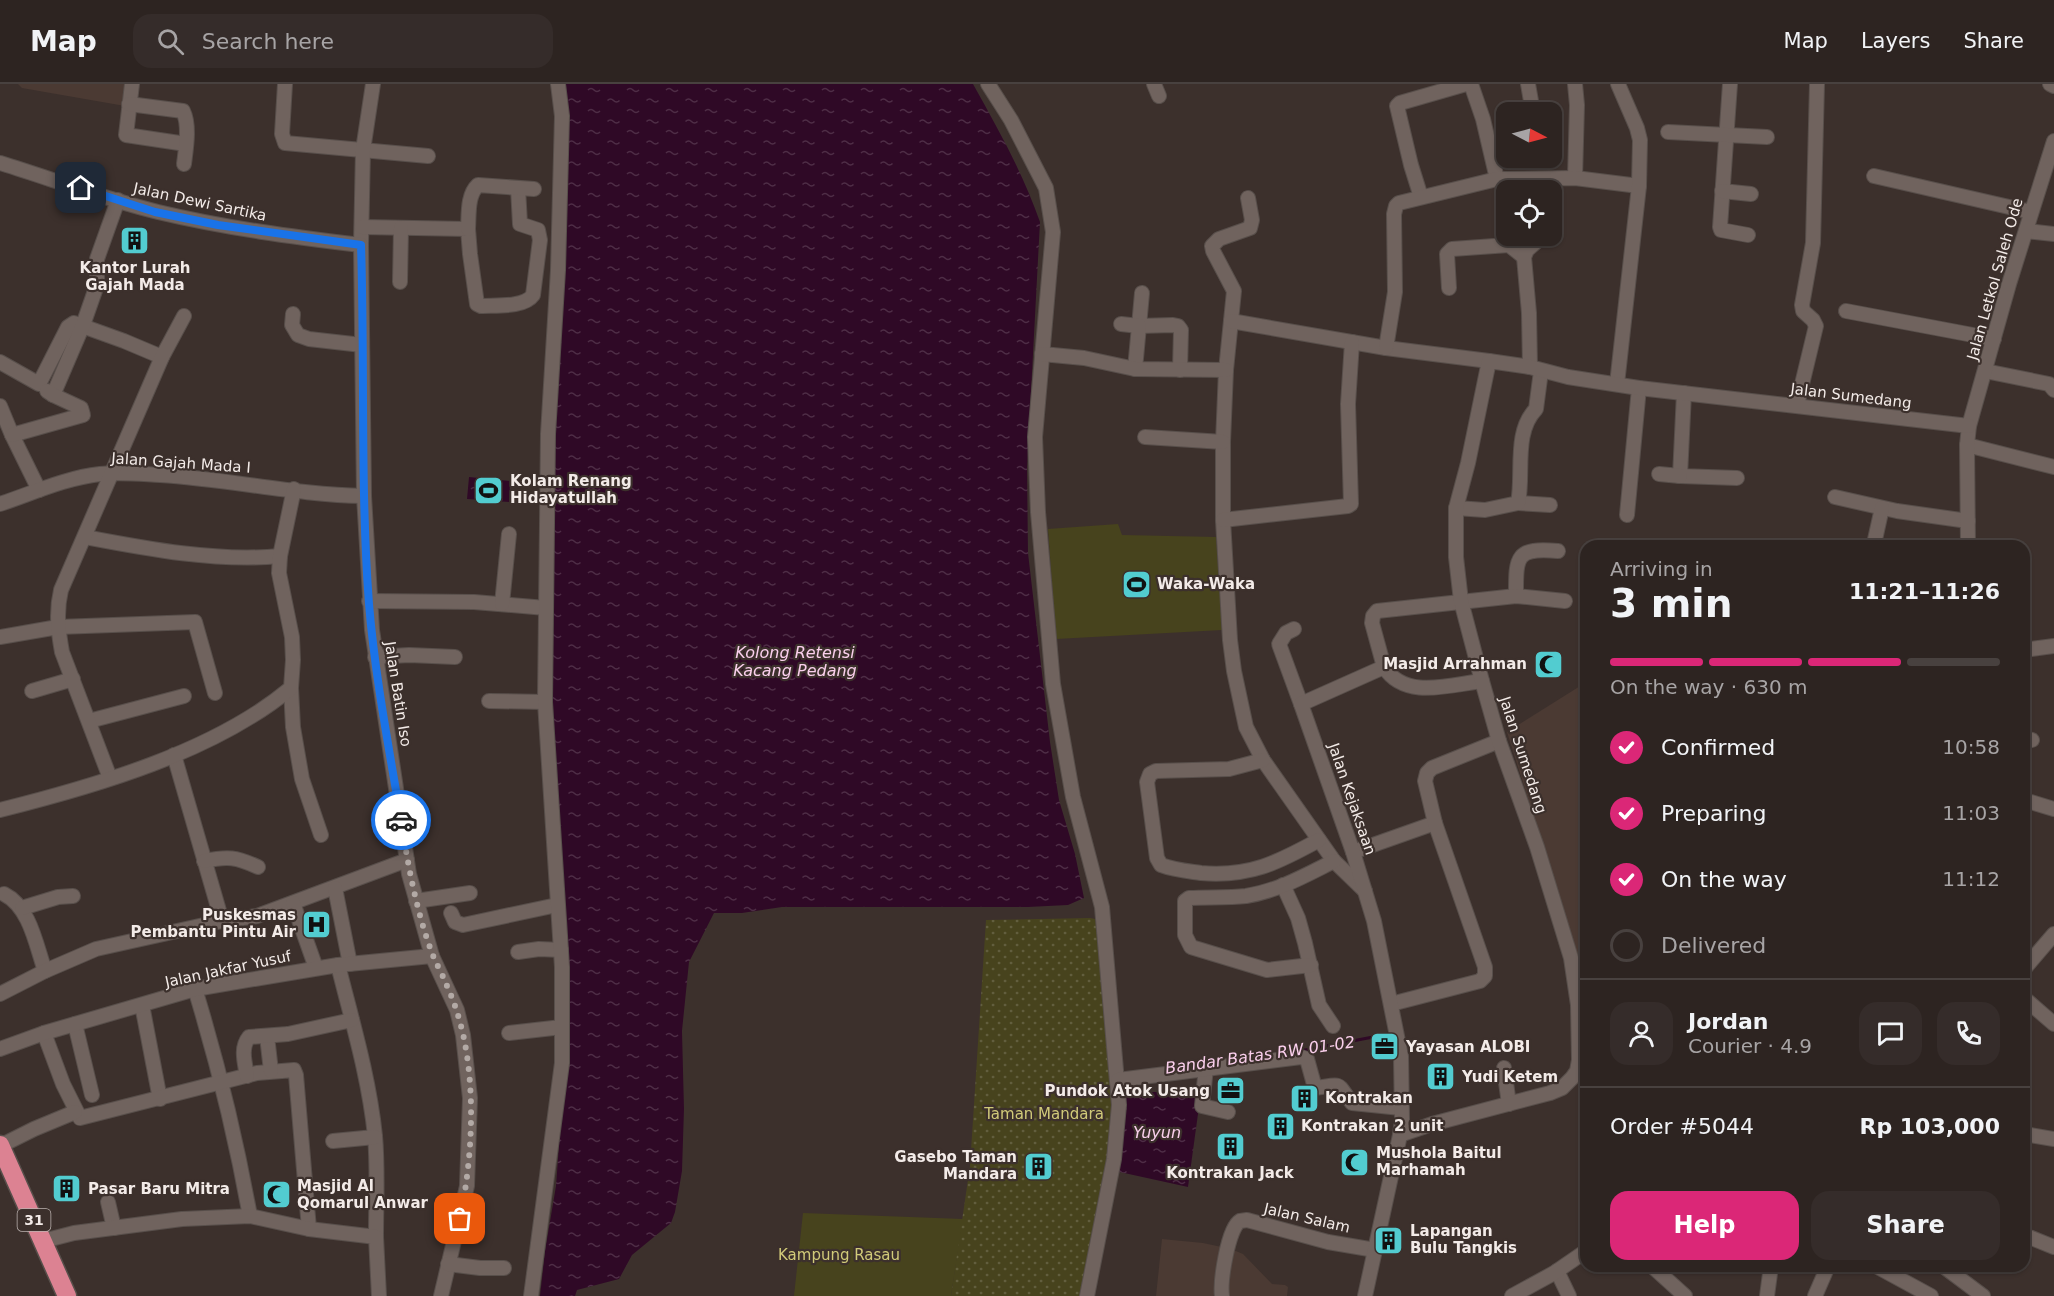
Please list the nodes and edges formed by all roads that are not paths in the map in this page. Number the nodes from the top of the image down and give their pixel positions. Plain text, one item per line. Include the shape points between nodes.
1 (132, 84) edge
2 (285, 84) edge
3 (373, 84) edge
4 (558, 84) edge
5 (988, 84) edge
6 (1466, 84) edge
7 (1471, 84) edge
8 (1528, 84) edge
9 (1575, 84) edge
10 (1618, 84) edge
11 (1730, 84) edge
12 (1817, 84) edge
13 (1531, 101) dead end
14 (129, 104) junction
15 (1668, 132) dead end
16 (1727, 136) junction
17 (1767, 137) dead end
18 (186, 144) junction
19 (2053, 146) edge
20 (363, 150) junction
21 (428, 156) dead end
22 (0, 163) edge
23 (184, 164) dead end
24 (1874, 176) dead end
25 (1575, 178) junction
26 (1497, 179) junction
27 (1505, 180) edge
28 (1562, 181) edge
29 (1639, 186) junction
30 (519, 188) junction
31 (534, 189) dead end
32 (1722, 191) junction
33 (1751, 194) dead end
34 (1421, 197) junction
35 (1248, 198) dead end
36 (118, 200) junction
37 (2031, 212) junction
38 (362, 227) junction
39 (401, 228) junction
40 (468, 229) junction
41 (2026, 231) junction
42 (2054, 234) edge
43 (1748, 235) dead end
44 (361, 245) junction
45 (1531, 246) edge
46 (1524, 257) junction
47 (400, 282) dead end
48 (1449, 288) dead end
49 (1142, 293) dead end
50 (1846, 311) dead end
51 (293, 314) dead end
52 (184, 316) dead end
53 (1231, 321) junction
54 (1120, 324) dead end
55 (83, 325) junction
56 (1139, 326) junction
57 (1994, 339) junction
58 (1352, 342) junction
59 (362, 345) junction
60 (1386, 348) junction
61 (1042, 354) junction
62 (162, 357) junction
63 (1489, 361) junction
64 (0, 362) edge
65 (1135, 369) junction
66 (1535, 369) junction
67 (1180, 370) junction
68 (1226, 370) junction
69 (1985, 372) junction
70 (39, 384) junction
71 (1617, 384) junction
72 (1639, 388) junction
73 (2054, 390) edge
74 (1684, 393) junction
75 (53, 395) junction
76 (1797, 405) junction
77 (0, 406) edge
78 (1969, 426) junction
79 (12, 435) junction
80 (1145, 437) dead end
81 (1223, 442) junction
82 (1967, 445) junction
83 (2054, 467) edge
84 (113, 473) junction
85 (1659, 474) dead end
86 (1680, 476) junction
87 (1737, 478) dead end
88 (294, 489) junction
89 (39, 490) junction
90 (364, 496) junction
91 (1835, 497) dead end
92 (1518, 503) junction
93 (0, 504) edge
94 (1550, 505) dead end
95 (1456, 508) junction
96 (1882, 508) junction
97 (1628, 515) dead end
98 (1223, 520) junction
99 (1968, 521) junction
100 (509, 534) dead end
101 (85, 537) junction
102 (1875, 540) edge
103 (1968, 540) edge
104 (1558, 551) dead end
105 (280, 556) junction
106 (1516, 596) junction
107 (369, 601) junction
108 (1461, 601) junction
109 (1565, 601) dead end
110 (502, 604) junction
111 (546, 608) junction
112 (58, 627) junction
113 (1294, 629) dead end
114 (0, 637) edge
115 (2054, 646) edge
116 (2030, 649) edge
117 (375, 657) junction
118 (455, 657) dead end
119 (1384, 667) junction
120 (73, 679) junction
121 (1482, 681) junction
122 (291, 688) junction
123 (32, 691) dead end
124 (215, 693) dead end
125 (184, 696) dead end
126 (489, 701) dead end
127 (544, 702) junction
128 (1302, 704) junction
129 (89, 721) junction
130 (1499, 741) junction
131 (174, 756) junction
132 (1263, 760) junction
133 (110, 778) junction
134 (2030, 802) edge
135 (2054, 809) edge
136 (0, 810) edge
137 (1435, 823) junction
138 (321, 835) dead end
139 (1319, 840) junction
140 (1353, 852) junction
141 (407, 860) junction
142 (204, 861) junction
143 (1334, 861) junction
144 (258, 867) dead end
145 (1191, 872) junction
146 (1283, 885) junction
147 (334, 888) junction
148 (1366, 892) junction
149 (470, 893) dead end
150 (4, 894) dead end
151 (73, 896) dead end
152 (1189, 897) junction
153 (416, 901) junction
154 (293, 903) junction
155 (557, 905) junction
156 (22, 908) junction
157 (451, 913) dead end
158 (222, 921) junction
159 (2054, 934) edge
160 (561, 950) junction
161 (518, 952) dead end
162 (432, 956) junction
163 (2030, 962) edge
164 (344, 964) junction
165 (1311, 965) junction
166 (316, 968) junction
167 (45, 971) junction
168 (195, 989) junction
169 (0, 994) edge
170 (1580, 997) edge
171 (2030, 1003) edge
172 (1391, 1004) junction
173 (142, 1005) junction
174 (352, 1020) junction
175 (75, 1024) junction
176 (2054, 1024) edge
177 (1333, 1026) dead end
178 (562, 1027) junction
179 (44, 1033) junction
180 (509, 1033) dead end
181 (267, 1036) junction
182 (0, 1048) edge
183 (1580, 1067) edge
184 (1206, 1068) junction
185 (1504, 1068) dead end
186 (271, 1071) junction
187 (247, 1076) junction
188 (1118, 1080) junction
189 (222, 1082) junction
190 (92, 1095) dead end
191 (160, 1099) junction
192 (1509, 1104) junction
193 (1401, 1108) junction
194 (1228, 1112) dead end
195 (78, 1115) junction
196 (1400, 1135) junction
197 (2030, 1135) edge
198 (375, 1137) junction
199 (2054, 1139) edge
200 (333, 1140) dead end
201 (0, 1145) edge
202 (108, 1202) dead end
203 (250, 1216) junction
204 (114, 1228) junction
205 (309, 1228) junction
206 (376, 1237) junction
207 (2030, 1237) edge
208 (43, 1241) junction
209 (2054, 1247) edge
210 (1374, 1250) junction
211 (1580, 1255) edge
212 (448, 1264) junction
213 (504, 1268) dead end
214 (1557, 1271) junction
215 (1659, 1272) edge
216 (1770, 1272) edge
217 (1825, 1272) edge
218 (1887, 1272) edge
219 (1951, 1272) edge
220 (1090, 1295) edge
221 (67, 1296) edge
222 (379, 1296) edge
223 (441, 1296) edge
224 (531, 1296) edge
225 (1222, 1296) edge
226 (1365, 1296) edge
227 (1512, 1296) edge
228 (1569, 1296) edge
229 (1685, 1296) edge
230 (1767, 1296) edge
231 (1816, 1296) edge
232 (1931, 1296) edge
233 (1983, 1296) edge

1 - 14 street
2 - 20 street via 285,144
3 - 20 street, Jalan Batin Iso
4 - 111 street via 562,116 548,434
5 - 61 street via 1046,188 1053,232
6 - 34 street via 1398,106
7 - 26 street
8 - 13 street
9 - 25 street
10 - 29 street via 1639,134
11 - 16 street
12 - 76 street via 1813,243 1802,305 1816,326
14 - 18 street via 183,111
14 - 18 street via 126,135
15 - 16 street
16 - 17 street
16 - 32 street
18 - 23 street
19 - 37 street, Jalan Letkol Saleh Ode
20 - 21 street
20 - 38 street, Jalan Batin Iso
22 - 36 street, Jalan Dewi Sartika
24 - 37 street
25 - 28 street
25 - 29 street
26 - 27 street
26 - 34 street
29 - 71 street
30 - 31 street
30 - 40 street via 474,188
30 - 40 street via 520,224 540,232 532,298 511,304 477,304
32 - 33 street
32 - 43 street via 1721,230
34 - 60 street via 1399,203 1395,210 1395,292
35 - 53 street via 1250,228 1218,239 1212,246 1233,288
36 - 44 street, Jalan Dewi Sartika via 218,225
36 - 55 street via 97,259 97,285
37 - 41 street, Jalan Letkol Saleh Ode
38 - 39 street
38 - 44 street, Jalan Batin Iso
39 - 40 street
39 - 47 street
41 - 42 street
41 - 57 street, Jalan Letkol Saleh Ode
44 - 59 street, Jalan Batin Iso
45 - 46 street
46 - 48 street via 1509,245 1452,249 1447,254
46 - 66 street
49 - 56 street
50 - 57 street
51 - 59 street via 292,325 298,335
52 - 62 street
53 - 58 street
53 - 68 street
54 - 56 street
55 - 62 street
55 - 70 street via 74,323 68,327
55 - 75 street
56 - 65 street
56 - 67 street via 1178,326
57 - 69 street, Jalan Letkol Saleh Ode
58 - 60 street
58 - 98 street via 1348,404 1352,504
59 - 90 street, Jalan Batin Iso
60 - 63 street
61 - 65 street
61 - 188 street via 1035,437 1053,684 1073,797 1102,907
62 - 84 street
63 - 66 street, Jalan Sumedang
63 - 95 street, Jalan Sumedang
64 - 70 street
65 - 67 street
66 - 71 street, Jalan Sumedang
66 - 92 street via 1536,409 1523,432
67 - 68 street
68 - 81 street
69 - 73 street via 2049,384
69 - 78 street, Jalan Letkol Saleh Ode
70 - 75 street
71 - 72 street, Jalan Sumedang
72 - 74 street, Jalan Sumedang
72 - 97 street
74 - 76 street, Jalan Sumedang
74 - 86 street
75 - 79 street via 81,408 83,415
76 - 78 street, Jalan Sumedang
77 - 79 street
78 - 82 street, Jalan Letkol Saleh Ode
79 - 89 street
80 - 81 street
81 - 98 street
82 - 83 street
82 - 99 street, Jalan Letkol Saleh Ode
84 - 88 street, Jalan Gajah Mada I via 203,477
84 - 89 street, Jalan Gajah Mada I via 68,480
84 - 101 street
85 - 86 street
86 - 87 street
88 - 90 street, Jalan Gajah Mada I
88 - 105 street
89 - 93 street, Jalan Gajah Mada I
90 - 107 street, Jalan Batin Iso
91 - 96 street
92 - 94 street
92 - 95 street via 1485,510
95 - 108 street, Jalan Sumedang
96 - 99 street
96 - 102 street
98 - 132 street via 1234,671 1246,727
99 - 103 street, Jalan Letkol Saleh Ode
100 - 110 street
101 - 105 street via 198,554
101 - 112 street via 62,590
104 - 106 street via 1527,551 1523,555 1516,571
105 - 122 street via 279,573 292,637
106 - 108 street
106 - 109 street
107 - 110 street
107 - 117 street, Jalan Batin Iso
108 - 119 street via 1377,612 1371,622
108 - 121 street, Jalan Sumedang
110 - 111 street
111 - 127 street
112 - 114 street
112 - 120 street via 62,652
112 - 124 street via 195,622
113 - 128 street, Jalan Kejaksaan via 1279,644
115 - 116 street
117 - 118 street
117 - 141 street, Jalan Batin Iso
119 - 121 street via 1390,676 1415,688
119 - 128 street
120 - 123 street
120 - 129 street
121 - 130 street, Jalan Sumedang
122 - 131 street via 218,736
122 - 138 street via 300,769
125 - 129 street
126 - 127 street
127 - 155 street
128 - 140 street, Jalan Kejaksaan
129 - 133 street
130 - 137 street via 1427,773 1425,781
130 - 170 street, Jalan Sumedang via 1562,926
131 - 133 street
131 - 142 street
132 - 139 street
132 - 145 street via 1229,769 1150,774 1147,782 1157,858 1168,868
133 - 136 street
134 - 135 street
137 - 140 street
137 - 172 street via 1485,976 1480,981
139 - 143 street
139 - 145 street via 1285,858 1242,873
140 - 148 street, Jalan Kejaksaan
141 - 147 street
141 - 153 street, Jalan Batin Iso
142 - 144 street via 232,857
142 - 158 street
143 - 146 street
143 - 148 street
145 - 152 street
146 - 152 street via 1245,896
146 - 165 street via 1298,918
147 - 154 street
147 - 164 street
148 - 172 street, Jalan Kejaksaan
149 - 153 street
150 - 156 street
151 - 156 street
152 - 165 street via 1185,901 1185,936 1191,947 1267,970
153 - 162 street, Jalan Batin Iso
154 - 158 street
154 - 166 street
155 - 157 street via 463,925 455,922
155 - 160 street
156 - 167 street
158 - 167 street via 96,949
159 - 163 street
160 - 161 street
160 - 178 street
162 - 164 street, Jalan Jakfar Yusuf
162 - 212 street, Jalan Batin Iso via 459,1018 470,1098 467,1186
164 - 166 street, Jalan Jakfar Yusuf
164 - 174 street
165 - 177 street via 1319,1005
166 - 168 street, Jalan Jakfar Yusuf
167 - 169 street
168 - 173 street, Jalan Jakfar Yusuf
168 - 189 street
171 - 176 street
172 - 193 street, Jalan Kejaksaan via 1401,1056
173 - 175 street, Jalan Jakfar Yusuf
173 - 191 street
174 - 181 street
174 - 198 street
175 - 179 street, Jalan Jakfar Yusuf
175 - 190 street
178 - 180 street
178 - 224 street via 562,1063
179 - 182 street, Jalan Jakfar Yusuf
179 - 195 street
181 - 186 street
181 - 187 street via 246,1039 243,1055
183 - 192 street, Jalan Sumedang via 1562,1088
184 - 188 street
184 - 193 street via 1301,1057 1307,1059 1315,1088 1341,1086 1352,1103
184 - 194 street via 1202,1106
185 - 192 street
186 - 187 street
186 - 205 street via 290,1069 296,1075
187 - 189 street
188 - 220 street via 1114,1159
189 - 191 street
189 - 203 street
191 - 195 street
192 - 196 street, Jalan Sumedang
193 - 196 street, Jalan Kejaksaan
195 - 201 street
196 - 210 street
197 - 199 street
198 - 200 street
198 - 206 street
201 - 208 highway, 31
202 - 204 street
203 - 204 street
203 - 205 street
204 - 208 street
205 - 206 street
206 - 222 street
207 - 209 street
208 - 221 highway, 31
210 - 225 street, Jalan Salam via 1240,1221 1233,1228 1221,1281
210 - 226 street
211 - 214 street
212 - 213 street
212 - 223 street, Jalan Batin Iso
214 - 227 street
214 - 228 street
215 - 229 street
216 - 230 street
217 - 231 street
218 - 232 street
219 - 233 street

